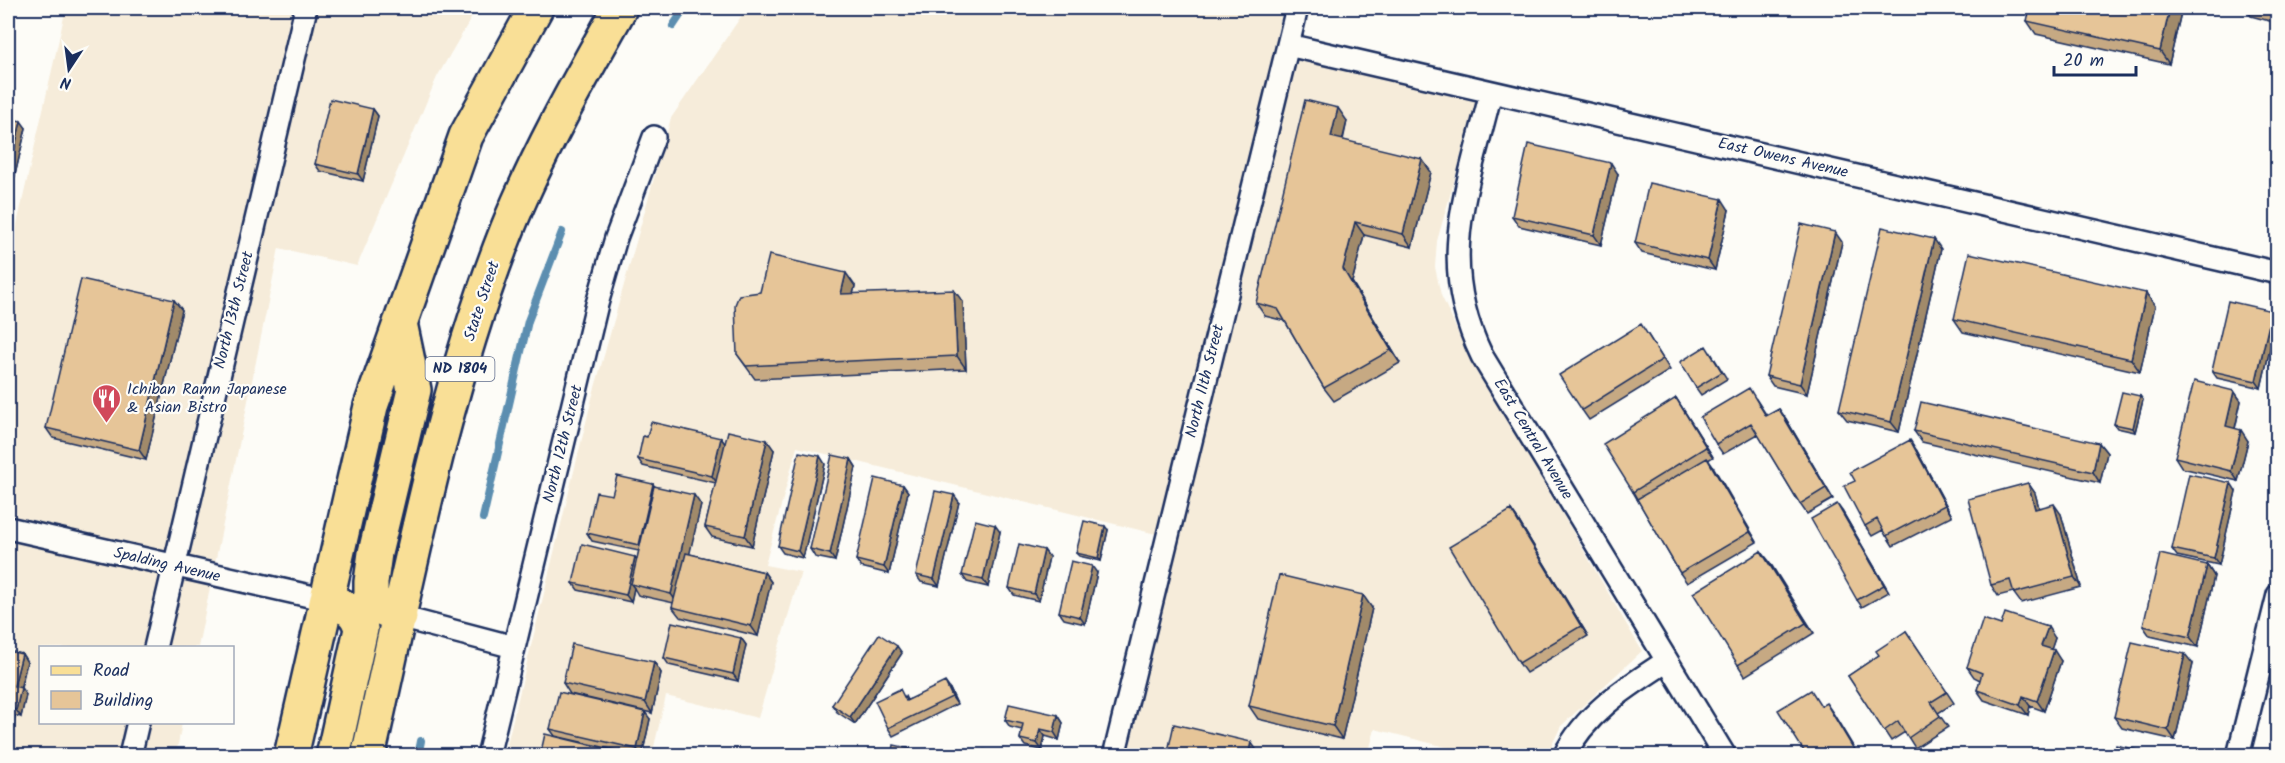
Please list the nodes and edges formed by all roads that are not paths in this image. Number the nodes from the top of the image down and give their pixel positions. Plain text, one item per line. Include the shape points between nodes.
1 (306, 8) edge
2 (536, 8) edge
3 (620, 8) edge
4 (1297, 8) edge
5 (1288, 45) junction
6 (1491, 92) junction
7 (654, 137) dead end
8 (2277, 273) edge
9 (400, 323) junction
10 (8, 528) edge
11 (174, 567) junction
12 (2277, 595) edge
13 (327, 600) junction
14 (400, 617) junction
15 (155, 646) edge
16 (514, 647) junction
17 (1667, 661) junction
18 (138, 724) edge
19 (130, 756) edge
20 (291, 756) edge
21 (333, 756) edge
22 (368, 756) edge
23 (488, 756) edge
24 (1114, 756) edge
25 (1564, 756) edge
26 (1725, 756) edge
27 (2238, 756) edge

1 - 11 street, North 13th Street
2 - 9 main road via 466,136
3 - 14 main road, State Street / ND 1804 via 526,186 490,274 448,412
4 - 5 street, North 11th Street
5 - 6 street, East Owens Avenue
5 - 24 street, North 11th Street
6 - 8 street, East Owens Avenue
6 - 17 street, East Central Avenue via 1458,239 1458,288 1468,324 1482,356
7 - 16 street, North 12th Street via 603,281
9 - 13 main road via 370,406
9 - 14 main road via 414,390 371,582 372,597 382,609
10 - 11 street, Spalding Avenue
11 - 13 street, Spalding Avenue
11 - 15 street, North 13th Street
12 - 27 street
13 - 20 main road
13 - 21 main road via 351,608 361,629
14 - 16 street
14 - 22 main road, State Street / ND 1804
16 - 23 street, North 12th Street
17 - 25 street via 1606,703 1578,732
17 - 26 street, East Central Avenue
18 - 19 street

